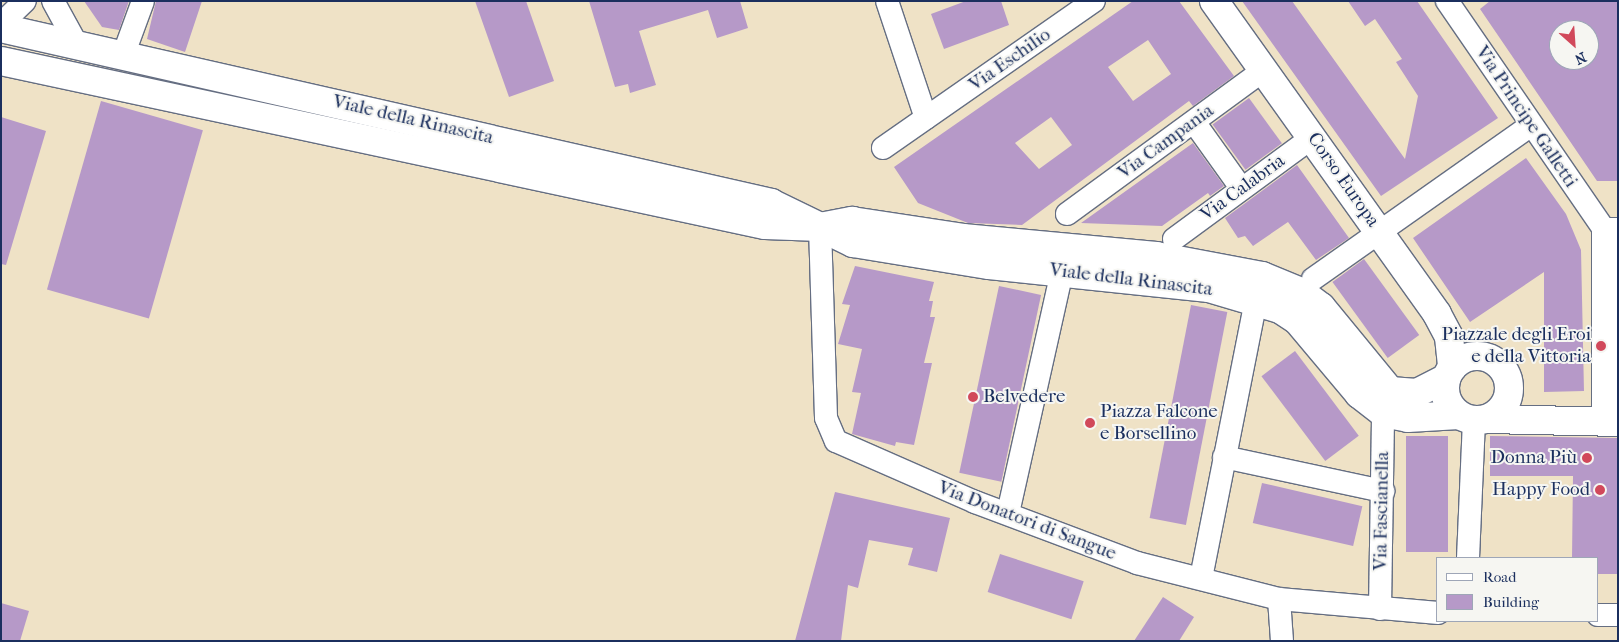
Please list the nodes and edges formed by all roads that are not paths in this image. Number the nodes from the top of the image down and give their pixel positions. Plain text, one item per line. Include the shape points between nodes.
1 (26, 1) edge
2 (53, 1) edge
3 (143, 1) edge
4 (887, 1) edge
5 (1094, 1) edge
6 (1214, 1) edge
7 (1447, 1) edge
8 (1, 24) edge
9 (1, 28) edge
10 (76, 43) junction
11 (124, 53) junction
12 (1, 61) edge
13 (1264, 70) junction
14 (926, 118) junction
15 (1194, 122) junction
16 (1531, 125) junction
17 (1313, 137) junction
18 (883, 148) dead end
19 (1241, 188) junction
20 (1067, 214) dead end
21 (820, 227) junction
22 (1379, 231) junction
23 (1612, 232) edge
24 (1174, 239) dead end
25 (1062, 271) junction
26 (1313, 279) dead end
27 (1256, 300) junction
28 (1449, 373) junction
29 (1509, 394) junction
30 (1384, 413) junction
31 (1474, 418) junction
32 (1530, 421) junction
33 (1612, 422) edge
34 (1224, 456) junction
35 (1383, 491) junction
36 (1008, 513) junction
37 (1468, 557) edge
38 (1201, 578) junction
39 (1279, 599) junction
40 (1380, 609) junction
41 (1436, 613) edge
42 (1599, 615) edge
43 (1618, 615) edge
44 (1282, 641) edge

1 - 8 street
2 - 10 street
3 - 11 street
4 - 14 street
5 - 14 street, Via Eschilio
6 - 13 street, Corso Europa
7 - 16 street, Via Principe Galletti
9 - 10 street, Viale della Rinascita
10 - 11 street, Viale della Rinascita
11 - 21 street, Viale della Rinascita via 771,203
12 - 21 street, Viale della Rinascita via 765,225
13 - 15 street, Via Campania
13 - 17 street, Corso Europa
14 - 18 street, Via Eschilio
15 - 19 street
15 - 20 street, Via Campania
16 - 22 street
16 - 23 street, Via Principe Galletti
17 - 19 street, Via Calabria
17 - 22 street, Corso Europa
19 - 24 street, Via Calabria
21 - 25 street, Viale della Rinascita via 853,243 989,265
21 - 28 street, Viale della Rinascita via 852,220 963,238 1156,256 1262,276 1301,292 1321,307 1390,391 1417,393
21 - 36 street, Via Donatori di Sangue via 826,418 836,440
22 - 26 street
22 - 28 street, Corso Europa via 1449,338
23 - 33 street
25 - 27 street, Viale della Rinascita via 1182,283
25 - 36 street
27 - 30 street, Viale della Rinascita via 1297,320 1358,394
27 - 34 street
28 - 29 street via 1470,357 1491,358 1506,373
28 - 31 street via 1446,399
29 - 31 street via 1506,404
29 - 32 street
30 - 31 street, Viale della Rinascita via 1408,418
30 - 35 street, Via Fascianella
31 - 32 street, Viale della Rinascita
31 - 37 street
32 - 33 street
34 - 35 street
34 - 38 street
35 - 40 street, Via Fascianella
36 - 38 street, Via Donatori di Sangue via 1113,555
38 - 39 street, Via Donatori di Sangue
39 - 40 street, Via Donatori di Sangue
39 - 44 street
40 - 41 street, Via Donatori di Sangue
42 - 43 street

